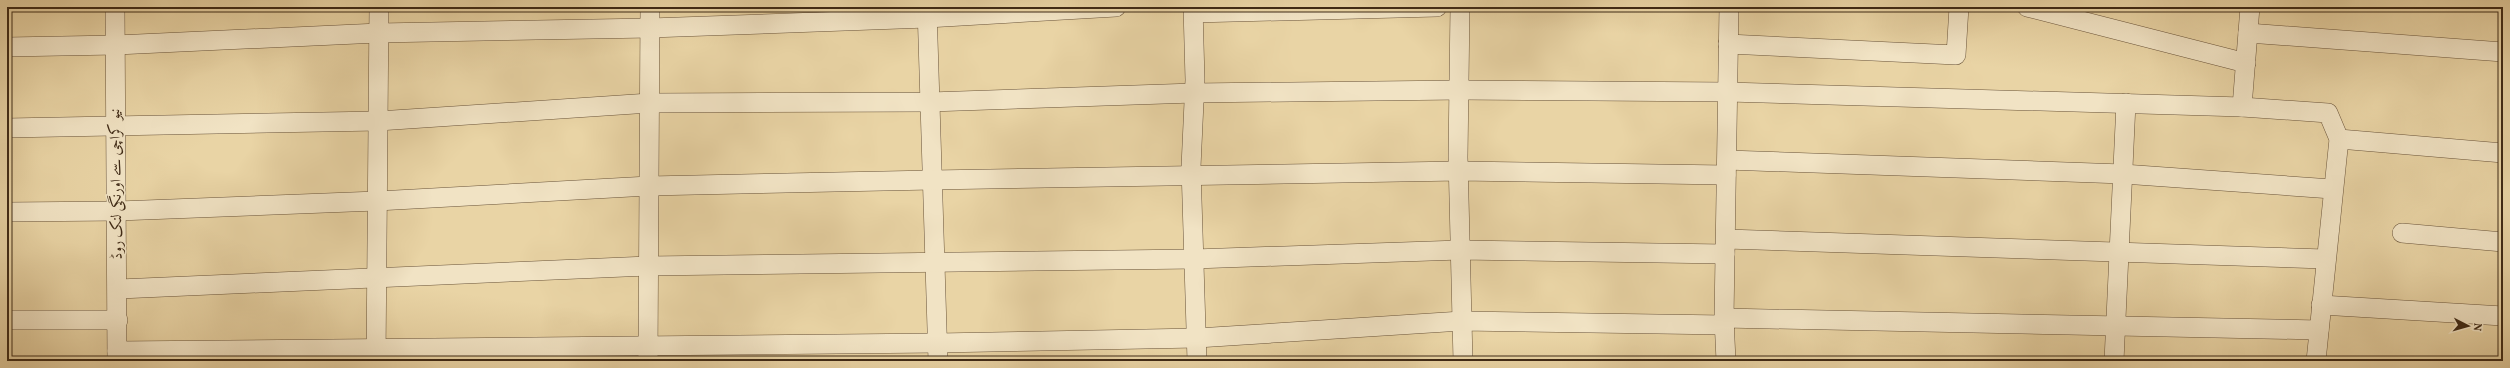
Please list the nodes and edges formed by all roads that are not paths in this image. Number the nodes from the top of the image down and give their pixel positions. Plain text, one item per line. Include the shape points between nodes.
1 (115, 7) edge
2 (379, 7) edge
3 (650, 7) edge
4 (1116, 7) edge
5 (1437, 7) edge
6 (1460, 7) edge
7 (1729, 7) edge
8 (1959, 7) edge
9 (2027, 7) edge
10 (2250, 7) edge
11 (1194, 10) edge
12 (927, 12) edge
13 (650, 28) junction
14 (379, 33) junction
15 (2248, 33) junction
16 (1728, 44) junction
17 (116, 45) junction
18 (7, 47) edge
19 (2503, 52) edge
20 (2246, 63) junction
21 (1459, 90) junction
22 (1728, 92) junction
23 (1194, 93) junction
24 (930, 102) junction
25 (650, 103) junction
26 (2126, 103) junction
27 (2242, 107) junction
28 (378, 121) junction
29 (117, 126) junction
30 (7, 128) edge
31 (2339, 139) junction
32 (2503, 153) edge
33 (1727, 168) junction
34 (1459, 171) junction
35 (2123, 174) junction
36 (1192, 176) junction
37 (932, 180) junction
38 (649, 186) junction
39 (2332, 189) junction
40 (377, 201) junction
41 (118, 211) junction
42 (7, 212) edge
43 (2402, 233) dead end
44 (2503, 242) edge
45 (1726, 246) junction
46 (1460, 250) junction
47 (2119, 252) junction
48 (2325, 259) junction
49 (1194, 260) junction
50 (935, 263) junction
51 (648, 266) junction
52 (376, 279) junction
53 (119, 289) junction
54 (2321, 305) junction
55 (2503, 316) edge
56 (7, 320) edge
57 (118, 320) junction
58 (1462, 321) junction
59 (1725, 321) junction
60 (2116, 326) junction
61 (2319, 330) junction
62 (1197, 338) junction
63 (938, 352) edge
64 (648, 353) edge
65 (118, 356) edge
66 (376, 356) edge
67 (1197, 361) edge
68 (1463, 361) edge
69 (1726, 361) edge
70 (2119, 361) edge
71 (2316, 361) edge

1 - 17 street, نیو کراچی سے اورنگی لنک روڈ
2 - 14 street
3 - 13 street
4 - 12 street
5 - 11 street
6 - 21 street
7 - 16 street
8 - 16 street via 1956,55
9 - 20 street
10 - 15 street
11 - 23 street
12 - 13 street
12 - 24 street
13 - 14 street
13 - 25 street
14 - 17 street
14 - 28 street
15 - 19 street
15 - 20 street
16 - 22 street
17 - 18 street
17 - 29 street, نیو کراچی سے اورنگی لنک روڈ
20 - 27 street
21 - 22 street
21 - 23 street
21 - 34 street
22 - 26 street
22 - 33 street
23 - 24 street
23 - 36 street
24 - 25 street
24 - 37 street
25 - 28 street
25 - 38 street
26 - 27 street
26 - 35 street
27 - 31 street via 2328,113
28 - 29 street
28 - 40 street
29 - 30 street
29 - 41 street, نیو کراچی سے اورنگی لنک روڈ
31 - 32 street
31 - 39 street
33 - 34 street
33 - 35 street
33 - 45 street
34 - 36 street
34 - 46 street
35 - 39 street
35 - 47 street
36 - 37 street
36 - 49 street
37 - 38 street
37 - 50 street
38 - 40 street
38 - 51 street
39 - 48 street
40 - 41 street
40 - 52 street
41 - 42 street
41 - 53 street, نیو کراچی سے اورنگی لنک روڈ
43 - 44 street
45 - 46 street
45 - 47 street
45 - 59 street
46 - 49 street
46 - 58 street
47 - 48 street
47 - 60 street
48 - 54 street
49 - 50 street
49 - 62 street
50 - 51 street
50 - 63 street
51 - 52 street
51 - 64 street
52 - 53 street
52 - 66 street
53 - 57 street, نیو کراچی سے اورنگی لنک روڈ
54 - 55 street
54 - 61 street
56 - 57 street
57 - 65 street, نیو کراچی سے اورنگی لنک روڈ
58 - 59 street
58 - 62 street
58 - 68 street
59 - 60 street
59 - 69 street
60 - 61 street
60 - 70 street
61 - 71 street
62 - 63 street
62 - 67 street
63 - 64 street
64 - 66 street
65 - 66 street

